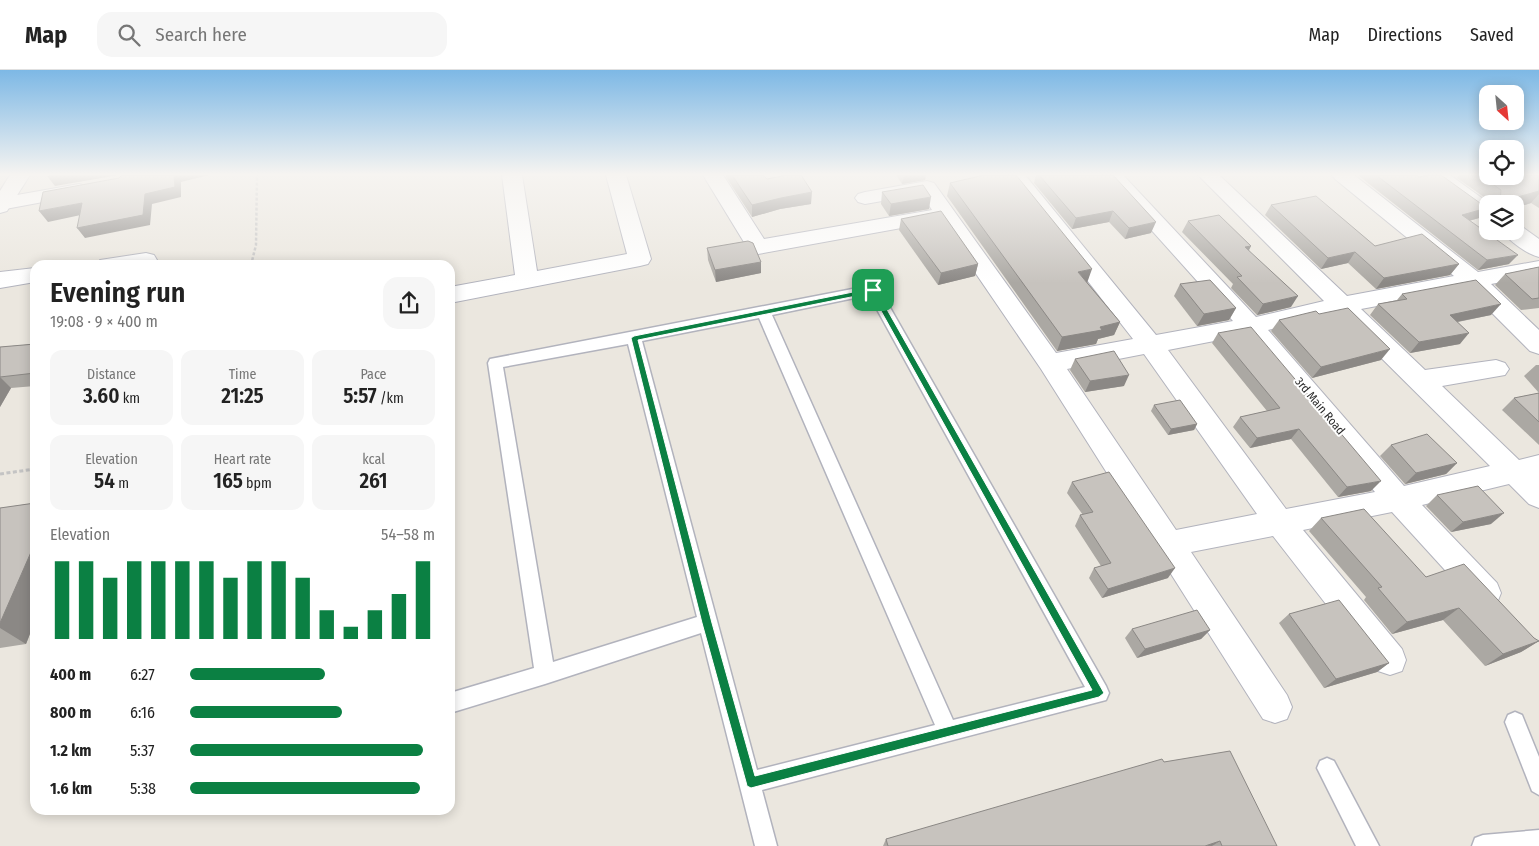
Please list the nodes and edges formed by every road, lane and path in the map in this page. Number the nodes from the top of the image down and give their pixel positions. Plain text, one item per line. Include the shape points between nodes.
1 (256, 211) edge
2 (517, 211) edge
3 (626, 211) edge
4 (735, 211) edge
5 (1044, 211) edge
6 (1145, 211) edge
7 (1245, 211) edge
8 (1387, 211) edge
9 (945, 214) joint
10 (1524, 239) edge
11 (1539, 250) edge
12 (252, 260) edge
13 (1539, 268) edge
14 (30, 276) edge
15 (0, 280) edge
16 (527, 281) junction
17 (1474, 281) junction
18 (455, 294) edge
19 (1342, 305) junction
20 (764, 312) junction
21 (1251, 326) junction
22 (634, 338) junction
23 (1150, 344) junction
24 (1539, 345) edge
25 (1050, 362) junction
26 (1496, 369) dead end
27 (1420, 380) junction
28 (1527, 469) edge
29 (30, 470) edge
30 (0, 474) edge
31 (1539, 496) edge
32 (1398, 499) junction
33 (1279, 522) junction
34 (1169, 544) junction
35 (1500, 608) edge
36 (707, 623) junction
37 (1390, 660) dead end
38 (545, 675) junction
39 (455, 702) edge
40 (1275, 707) dead end
41 (1515, 722) dead end
42 (948, 732) junction
43 (1327, 768) dead end
44 (751, 782) junction
45 (1539, 784) edge
46 (1539, 842) edge
47 (766, 846) edge
48 (1368, 846) edge
49 (1483, 846) edge

1 - 12 path
2 - 16 street
3 - 16 street via 640,258
4 - 9 street via 758,247
5 - 23 street
6 - 21 street, 3rd Main Road
7 - 19 street
8 - 17 street
9 - 25 street
10 - 11 street
13 - 17 street
14 - 15 street
16 - 18 street
17 - 19 street
17 - 24 street
19 - 21 street
19 - 27 street
20 - 22 lane
20 - 42 lane
20 - 42 lane via 873,290 1099,693
21 - 23 street
21 - 32 street, 3rd Main Road
22 - 36 lane
22 - 38 lane via 495,363
23 - 25 street
23 - 33 street
25 - 34 street
26 - 27 street
27 - 28 street
28 - 31 street
28 - 32 street
29 - 30 path
32 - 33 street
32 - 35 street, 3rd Main Road
33 - 34 street
33 - 37 street
34 - 40 street
36 - 38 lane
36 - 44 lane
38 - 39 lane
41 - 45 lane
42 - 44 lane
43 - 48 lane
44 - 47 lane
46 - 49 lane

